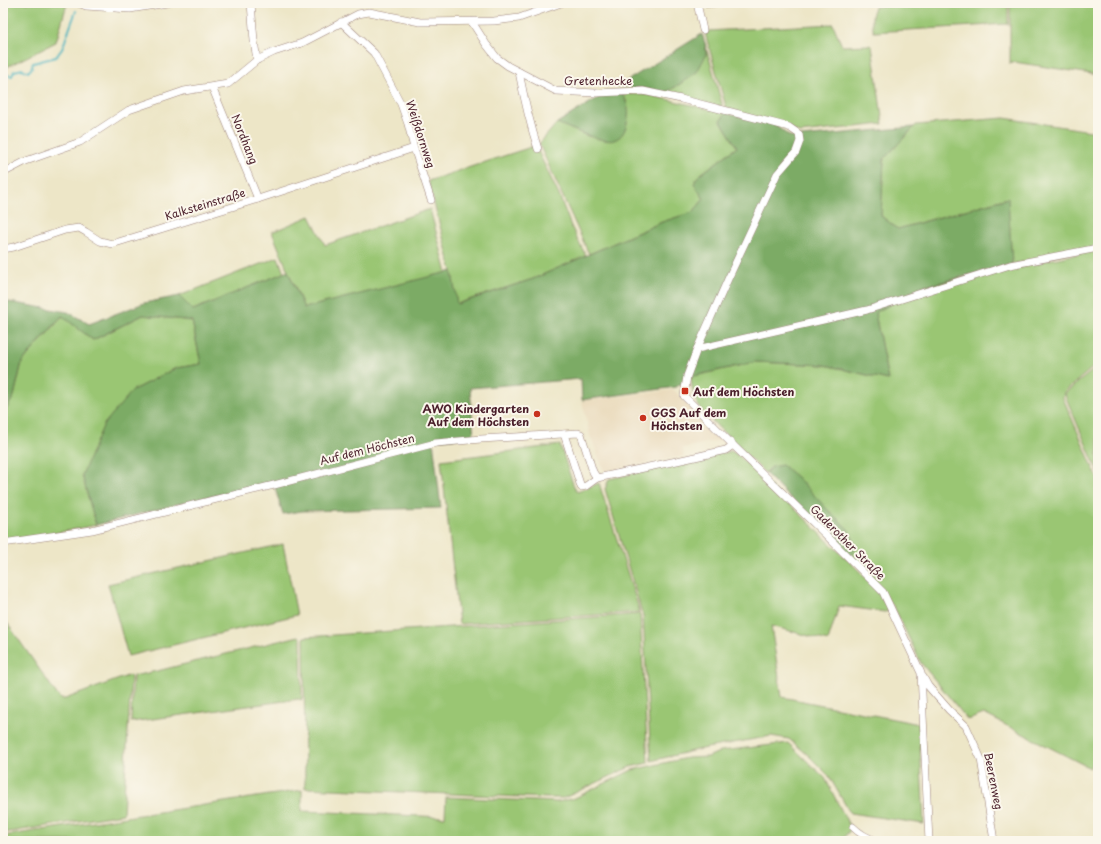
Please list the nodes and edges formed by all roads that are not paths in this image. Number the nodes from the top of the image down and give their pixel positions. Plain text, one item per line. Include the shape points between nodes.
1 (78, 3) edge
2 (167, 3) edge
3 (251, 3) edge
4 (561, 3) edge
5 (717, 3) edge
6 (697, 4) edge
7 (341, 22) junction
8 (472, 22) junction
9 (703, 30) dead end
10 (258, 60) junction
11 (519, 72) junction
12 (212, 87) junction
13 (414, 148) junction
14 (538, 149) dead end
15 (3, 173) edge
16 (258, 199) junction
17 (431, 200) dead end
18 (1098, 248) edge
19 (3, 249) edge
20 (697, 349) junction
21 (564, 434) junction
22 (733, 445) junction
23 (597, 478) junction
24 (3, 543) edge
25 (921, 673) junction
26 (853, 826) dead end
27 (877, 841) edge
28 (929, 841) edge
29 (994, 841) edge

1 - 2 street via 86,6 130,9
3 - 10 street
4 - 8 street via 519,18
5 - 6 street
6 - 9 street
7 - 8 street via 368,12 420,22
7 - 10 street via 302,43
7 - 13 street, Weißdornweg via 374,53 401,104
8 - 11 street, Gretenhecke via 497,58
10 - 12 street via 228,84
11 - 14 street
11 - 20 street, Gretenhecke via 556,91 643,91 789,127 799,134 800,141 796,152 777,174
12 - 15 street via 184,91 129,110 80,142 26,161
12 - 16 street, Nordhang
13 - 16 street, Kalksteinstraße
13 - 17 street, Weißdornweg
16 - 19 street, Kalksteinstraße via 112,244 100,241 79,228
18 - 20 street via 1010,265 867,310
20 - 22 street, Gaderother Straße via 686,376 684,396
21 - 23 street, Auf dem Höchsten via 581,434
21 - 23 street via 581,487
21 - 24 street, Auf dem Höchsten via 436,443 92,530
22 - 23 street via 726,450 686,460
22 - 25 street, Gaderother Straße via 883,592
25 - 28 street, Gaderother Straße
25 - 29 street, Beerenweg via 928,686 966,726 981,759
26 - 27 street via 859,833

